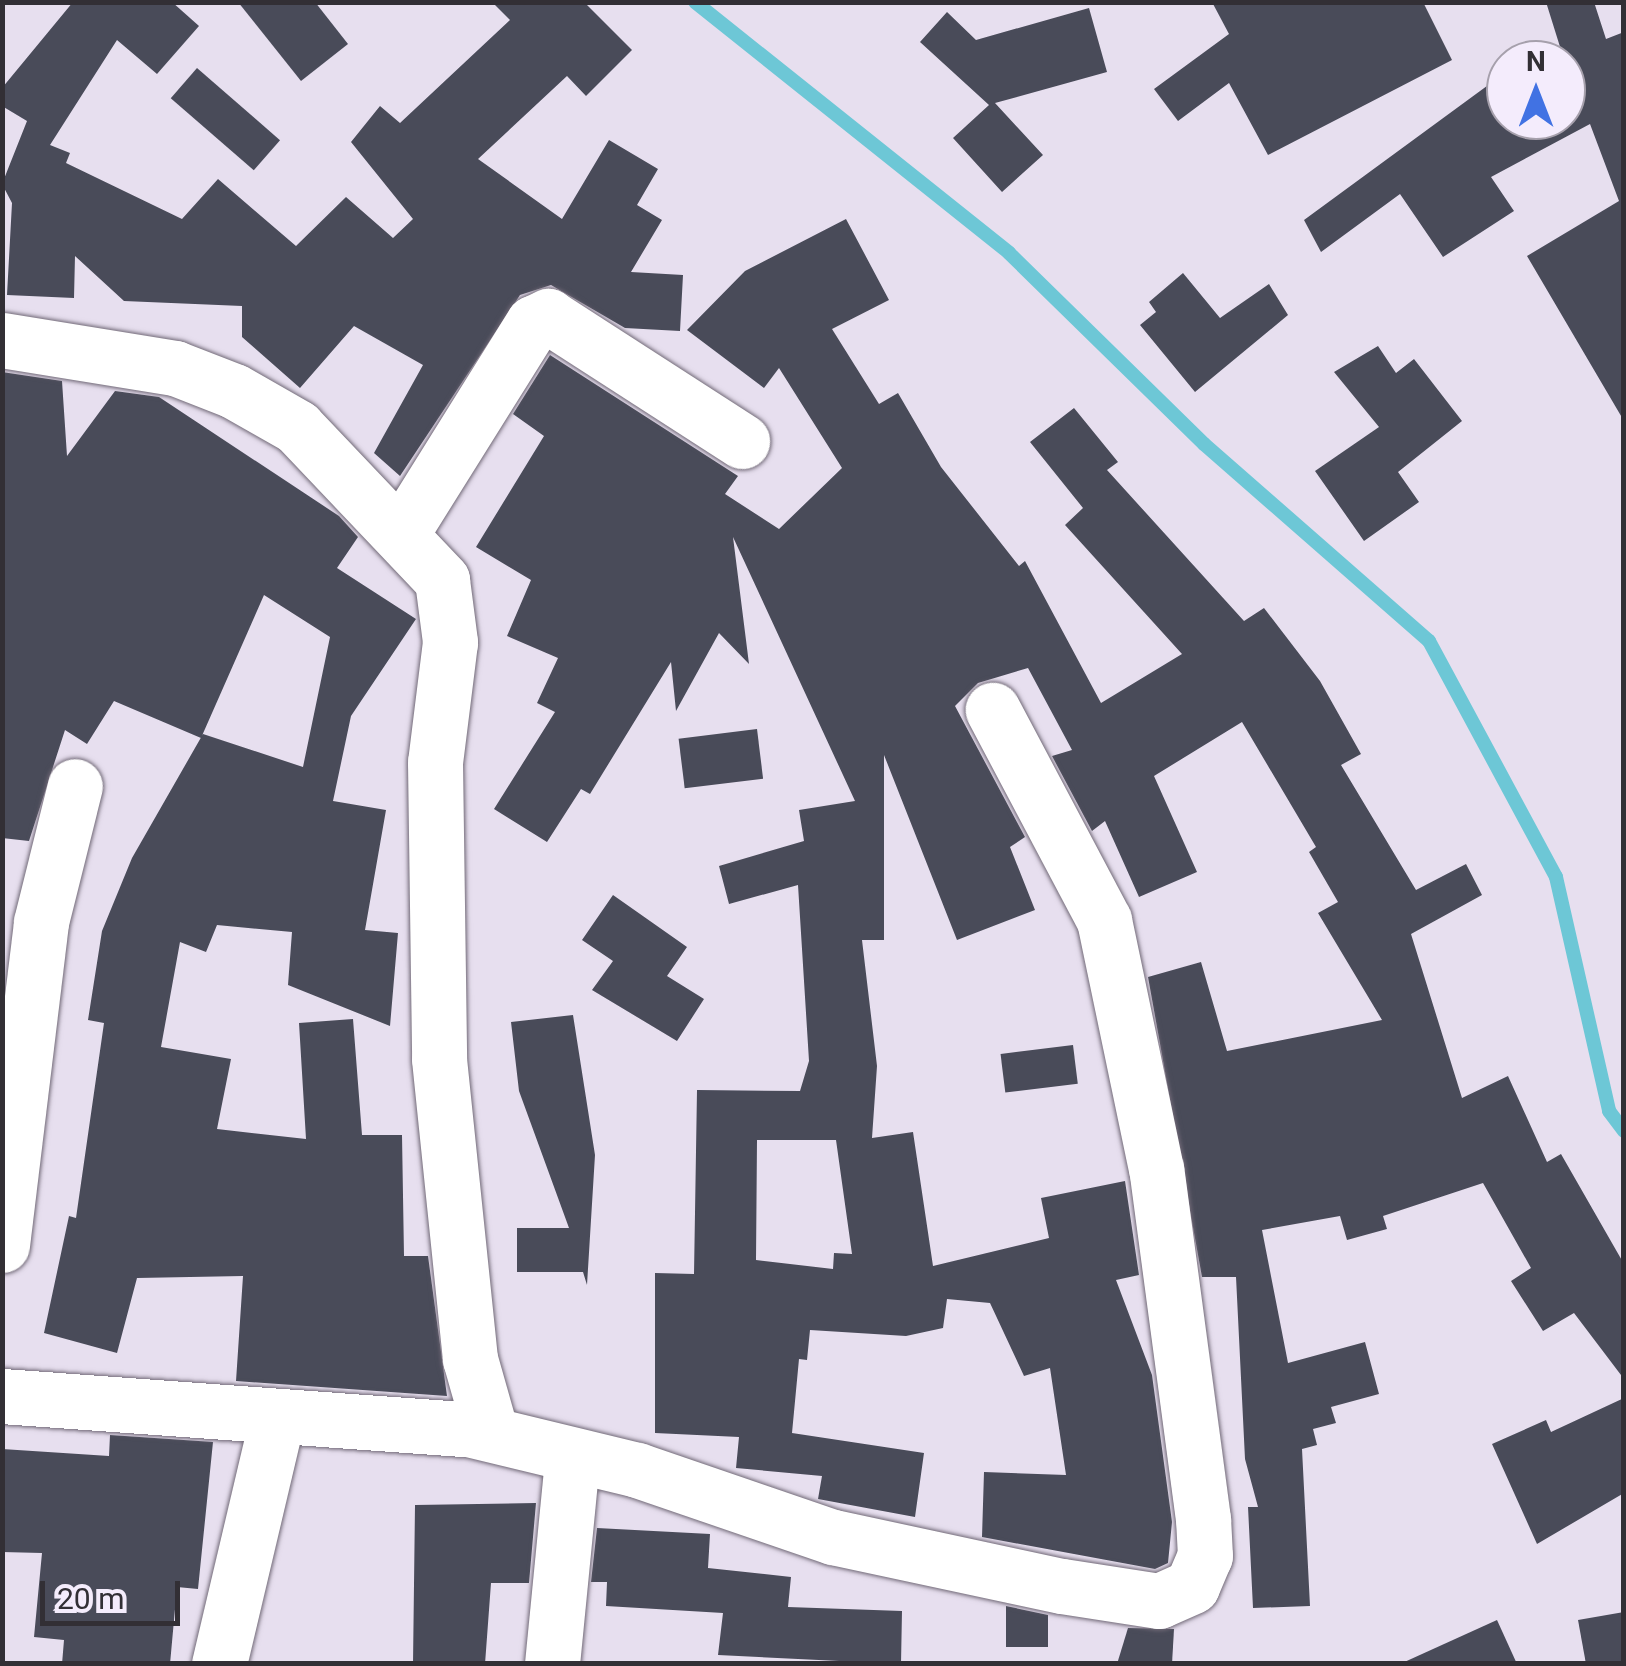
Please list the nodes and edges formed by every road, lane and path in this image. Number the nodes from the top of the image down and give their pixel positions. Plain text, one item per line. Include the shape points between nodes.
1 (2, 340) edge
2 (742, 441) dead end
3 (402, 534) junction
4 (993, 710) dead end
5 (75, 786) dead end
6 (2, 1245) edge
7 (2, 1396) edge
8 (276, 1422) junction
9 (491, 1433) junction
10 (572, 1459) junction
11 (219, 1664) edge
12 (552, 1664) edge

1 - 3 street via 174,368 234,391 297,427
2 - 3 street via 548,316 533,323
3 - 9 street via 442,580 449,612 435,762 445,960 440,1059 470,1358
4 - 10 street via 1104,920 1156,1169 1203,1520 1204,1556 1192,1586 1159,1601 1062,1586 832,1536 637,1470
5 - 6 street via 41,922
7 - 8 street
8 - 9 street
8 - 11 street
9 - 10 street
10 - 12 street

